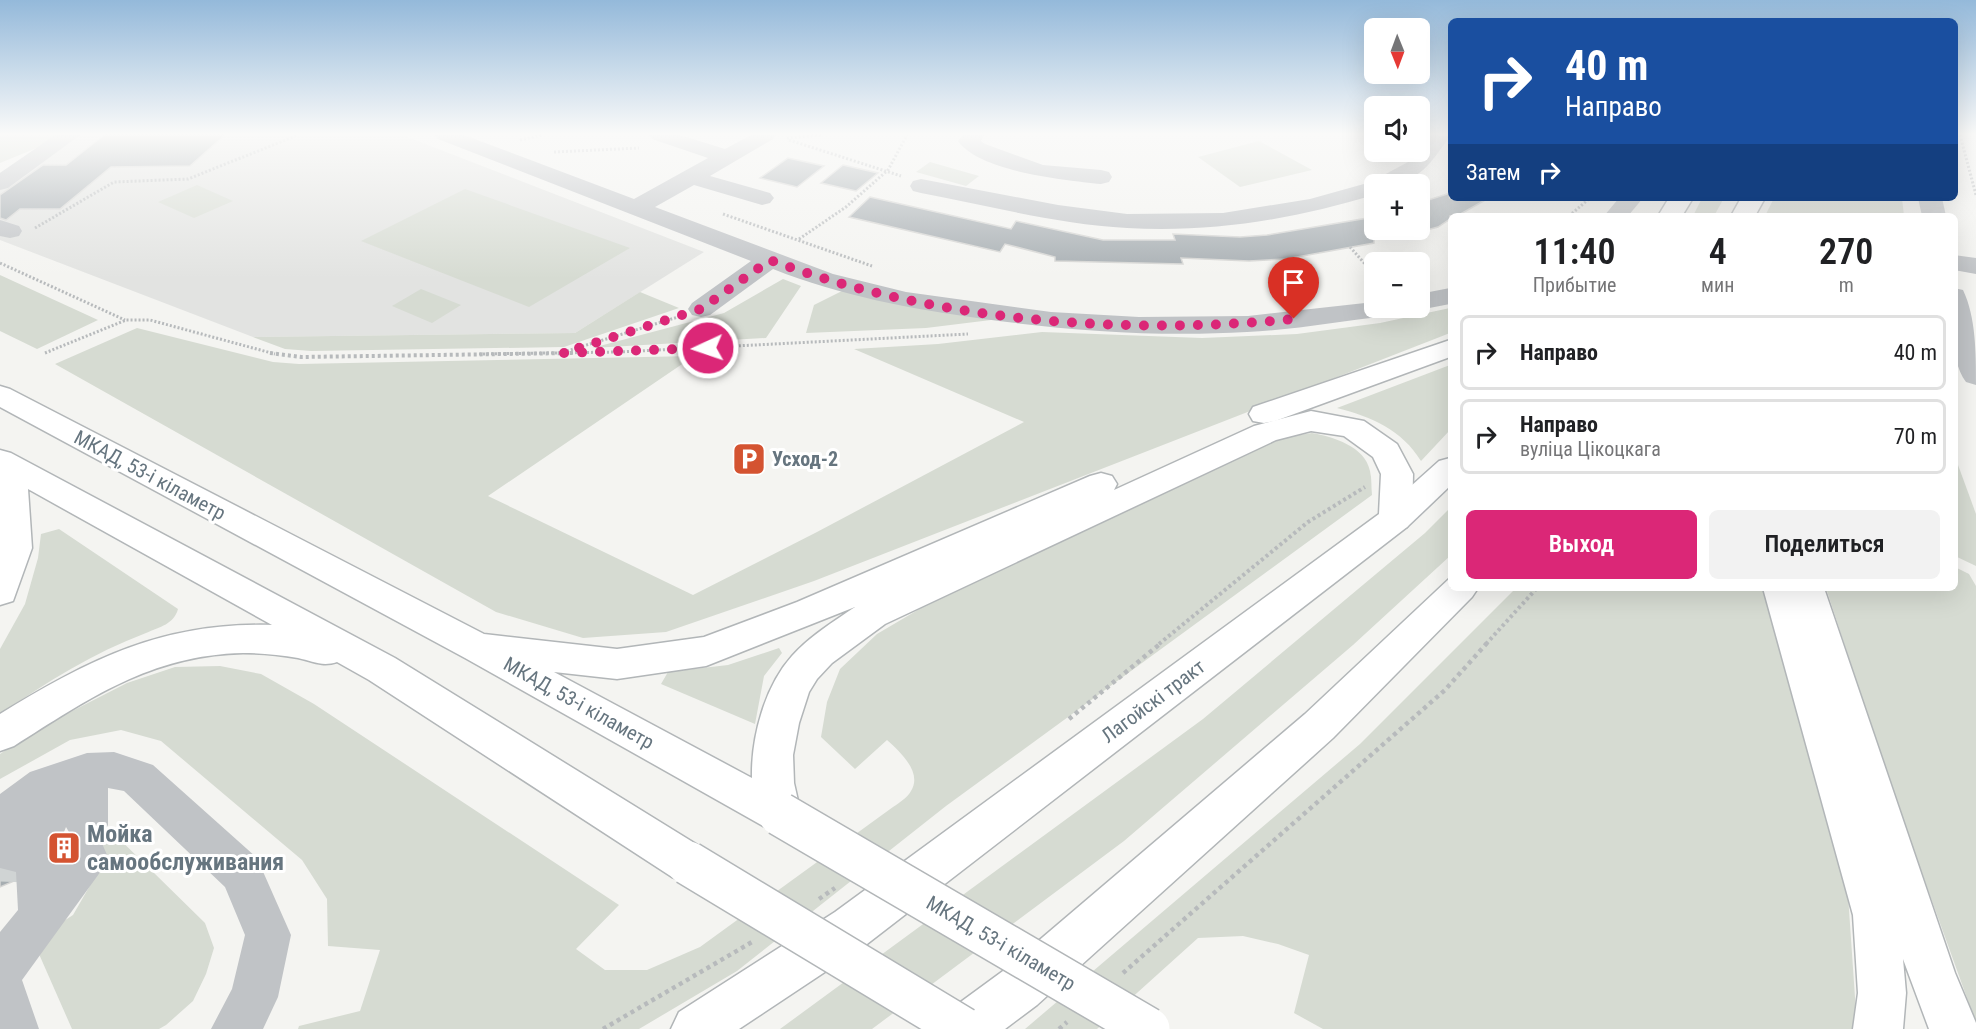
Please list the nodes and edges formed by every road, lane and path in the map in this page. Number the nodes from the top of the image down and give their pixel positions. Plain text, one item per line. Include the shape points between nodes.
1 (112, 183) edge
2 (581, 183) edge
3 (680, 183) edge
4 (711, 183) edge
5 (873, 183) edge
6 (915, 183) edge
7 (1047, 183) edge
8 (921, 186) joint
9 (1364, 191) edge
10 (762, 198) dead end
11 (1586, 201) edge
12 (1628, 201) edge
13 (636, 208) junction
14 (714, 211) dead end
15 (1058, 212) junction
16 (1572, 213) edge
17 (1618, 213) edge
18 (5, 229) edge
19 (799, 239) junction
20 (1350, 247) dead end
21 (770, 260) junction
22 (0, 263) edge
23 (1364, 263) edge
24 (1958, 263) edge
25 (1976, 266) edge
26 (875, 267) dead end
27 (1448, 296) edge
28 (1430, 300) edge
29 (701, 309) joint
30 (1364, 311) edge
31 (1958, 311) edge
32 (126, 320) junction
33 (970, 333) dead end
34 (1448, 349) edge
35 (45, 353) dead end
36 (563, 353) junction
37 (1976, 376) edge
38 (0, 395) edge
39 (0, 460) edge
40 (1448, 470) edge
41 (1396, 474) junction
42 (1395, 519) junction
43 (2, 588) edge
44 (1457, 591) edge
45 (1534, 591) edge
46 (1782, 591) edge
47 (1807, 591) edge
48 (478, 648) junction
49 (382, 669) junction
50 (1060, 726) dead end
51 (0, 734) edge
52 (87, 771) junction
53 (780, 814) junction
54 (39, 847) edge
55 (40, 917) junction
56 (757, 938) dead end
57 (0, 970) edge
58 (1122, 974) dead end
59 (0, 985) edge
60 (1068, 1021) dead end
61 (14, 1029) edge
62 (236, 1029) edge
63 (603, 1029) edge
64 (696, 1029) edge
65 (963, 1029) edge
66 (1059, 1029) edge
67 (1148, 1029) edge
68 (1878, 1029) edge
69 (1954, 1029) edge

1 - 18 path via 34,228
2 - 13 street
3 - 13 street
4 - 10 street
5 - 19 path
6 - 8 path
7 - 15 street
8 - 15 street
9 - 15 street via 1312,206 1223,220 1127,221
11 - 16 path
12 - 17 street
13 - 21 street
14 - 19 path
19 - 21 path
19 - 26 path
20 - 23 path
21 - 29 street
21 - 30 street via 824,280 906,300 1051,320 1139,325 1248,324
22 - 32 path
24 - 25 street
27 - 28 street
29 - 36 path
31 - 37 street
32 - 35 path
32 - 36 path via 150,320 278,355 301,357
33 - 36 path
34 - 48 main road via 1246,420 810,612 706,651 617,664
38 - 48 main road, МКАД, 53-і кіламетр
39 - 43 main road via 12,488 15,513 15,548
39 - 49 main road
40 - 42 main road, Лагойскі тракт
41 - 42 main road
41 - 50 path via 1364,488 1308,522
41 - 53 main road via 1386,451 1353,428 1311,421 1265,433 872,614 827,645 802,670 785,704 773,753 773,783
42 - 64 main road, Лагойскі тракт via 835,904
44 - 65 main road via 1319,726 1020,988
45 - 58 path via 1445,690
46 - 68 main road via 1876,915 1882,993
47 - 69 main road via 1932,976
48 - 53 main road, МКАД, 53-і кіламетр
49 - 51 main road via 313,646 274,640 243,638 197,644 161,651 106,671
49 - 65 main road, bridge via 688,863
52 - 54 street
52 - 54 street via 45,785
52 - 62 street via 114,770 138,778 241,873 268,935 254,997
53 - 67 main road, МКАД, 53-і кіламетр, bridge
54 - 55 street
54 - 55 street via 86,856
55 - 57 street
56 - 63 path
59 - 61 street
60 - 66 path

